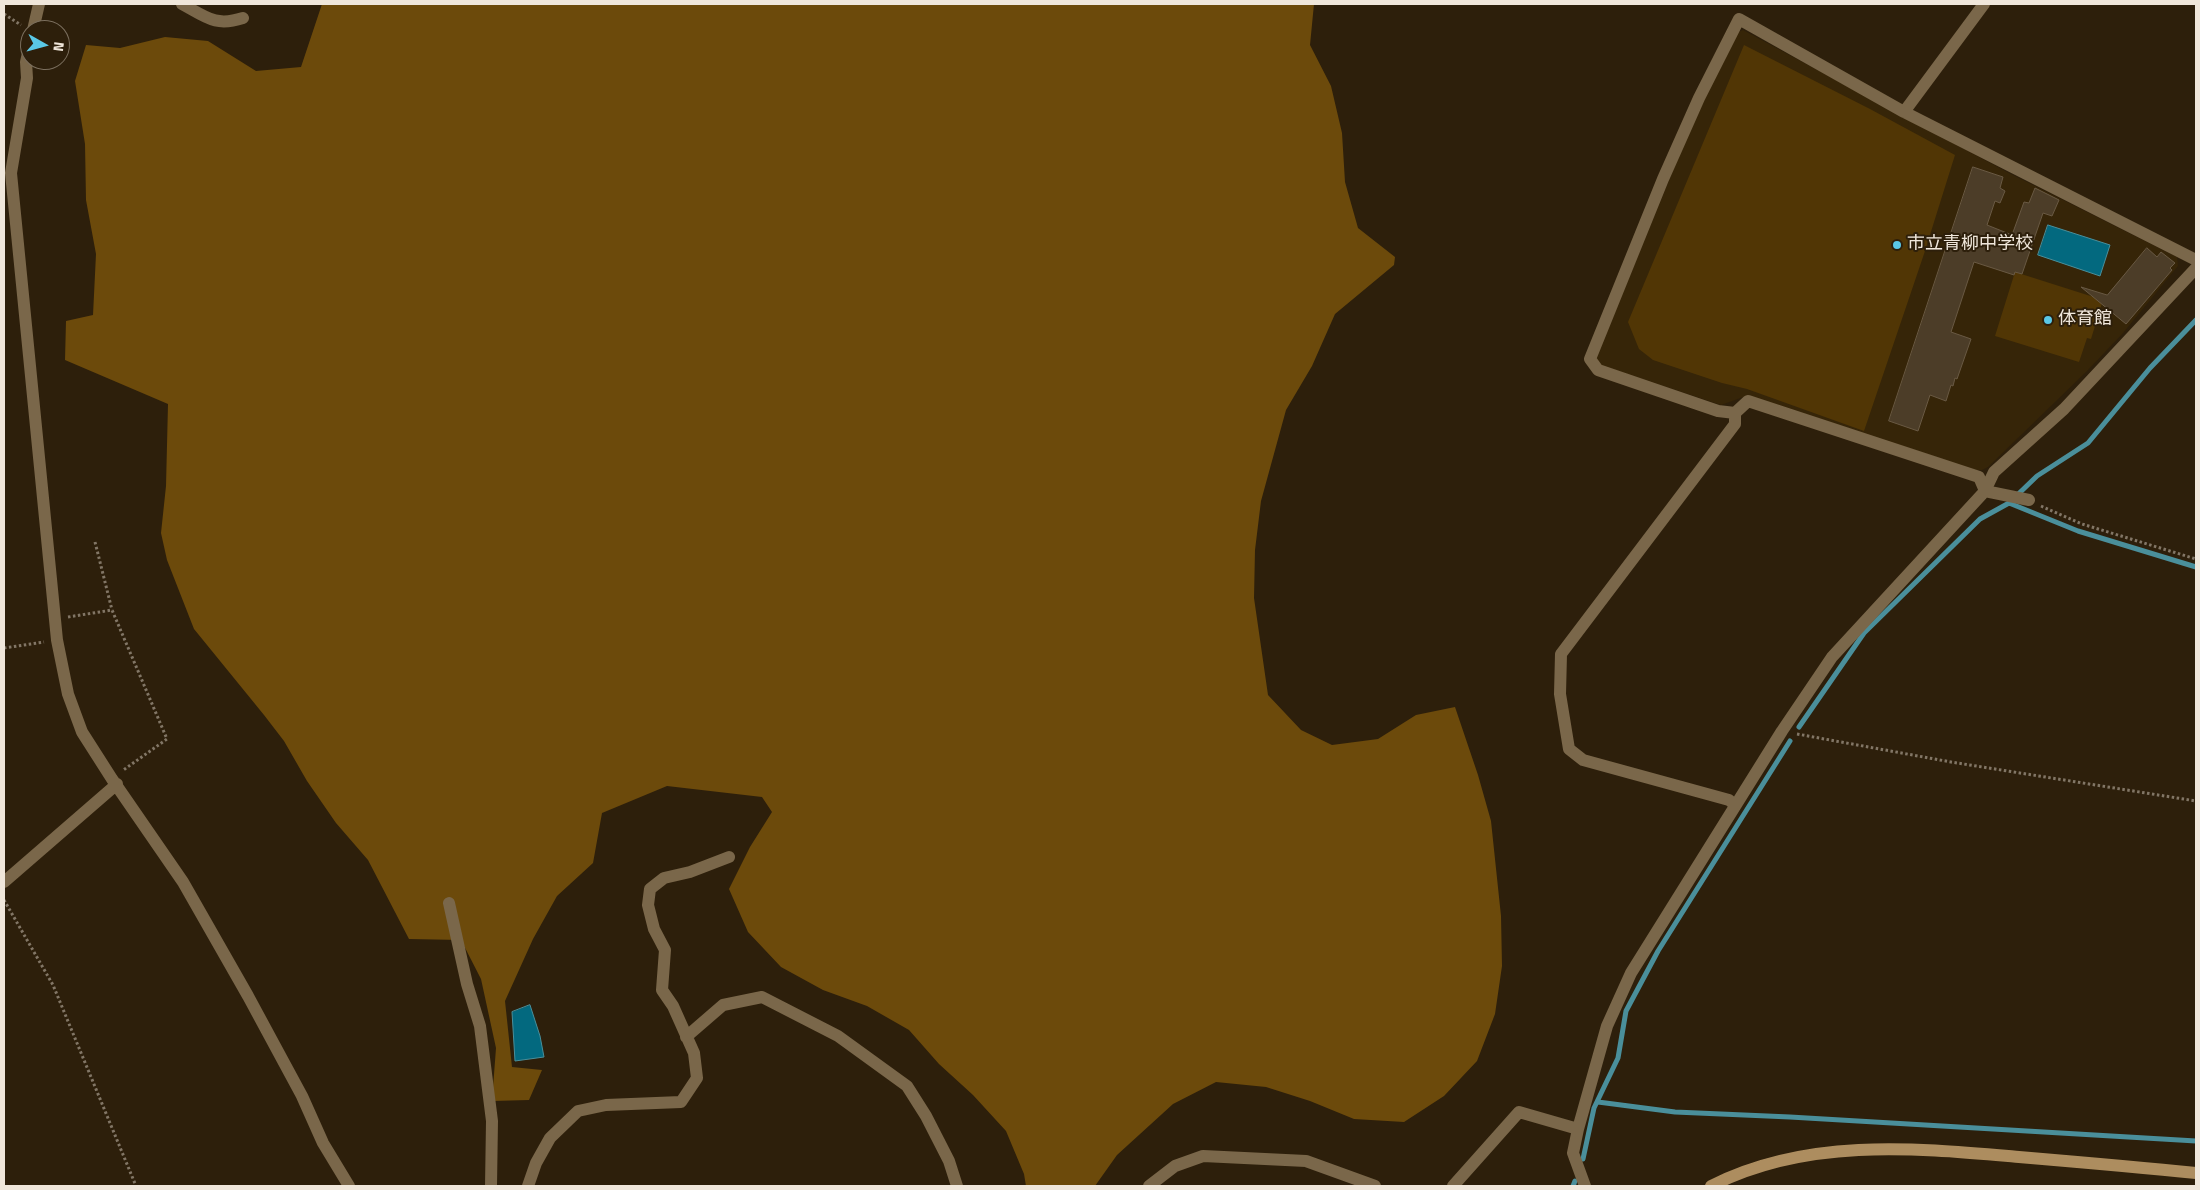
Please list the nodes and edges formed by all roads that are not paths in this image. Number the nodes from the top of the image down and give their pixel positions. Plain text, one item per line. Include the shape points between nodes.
1 (39, 4) edge
2 (182, 4) edge
3 (1984, 4) edge
4 (243, 18) dead end
5 (32, 20) edge
6 (26, 70) edge
7 (1904, 112) junction
8 (2196, 260) edge
9 (2196, 268) edge
10 (1735, 413) junction
11 (1985, 491) junction
12 (2030, 500) road end
13 (114, 782) junction
14 (1735, 805) junction
15 (729, 857) dead end
16 (4, 882) edge
17 (449, 903) dead end
18 (686, 1037) junction
19 (1578, 1129) junction
20 (2196, 1173) edge
21 (349, 1186) edge
22 (491, 1186) edge
23 (528, 1186) edge
24 (957, 1186) edge
25 (1149, 1186) edge
26 (1375, 1186) edge
27 (1453, 1186) edge
28 (1585, 1186) edge
29 (1711, 1186) edge

1 - 5 street
2 - 4 street via 210,20 227,23
3 - 7 street
6 - 13 street via 11,173 57,640 68,694 82,732
7 - 8 street
7 - 10 street via 1739,19 1731,32 1663,179 1590,358 1598,370 1718,411
9 - 11 street via 2064,409 1994,472
10 - 11 street via 1748,401 1979,477
10 - 14 street via 1734,424 1560,654 1560,694 1569,749 1583,760 1729,800
11 - 12 street
11 - 14 street via 1832,657
13 - 16 street
13 - 21 street via 184,882 302,1096 322,1143
14 - 19 street via 1642,954 1618,999 1607,1026
15 - 18 street via 664,878 650,889 648,904 654,928 665,950 662,990 673,1006
17 - 22 street via 480,1026 492,1121
18 - 23 street via 694,1053 697,1078 681,1102 606,1104 578,1111 550,1138
18 - 24 street via 722,1006 762,997 838,1036 907,1086 926,1116
19 - 27 street via 1519,1112
19 - 28 street via 1573,1153
20 - 29 street via 1932,1150 1866,1148 1810,1154 1757,1167
25 - 26 street via 1174,1166 1203,1156 1306,1161

